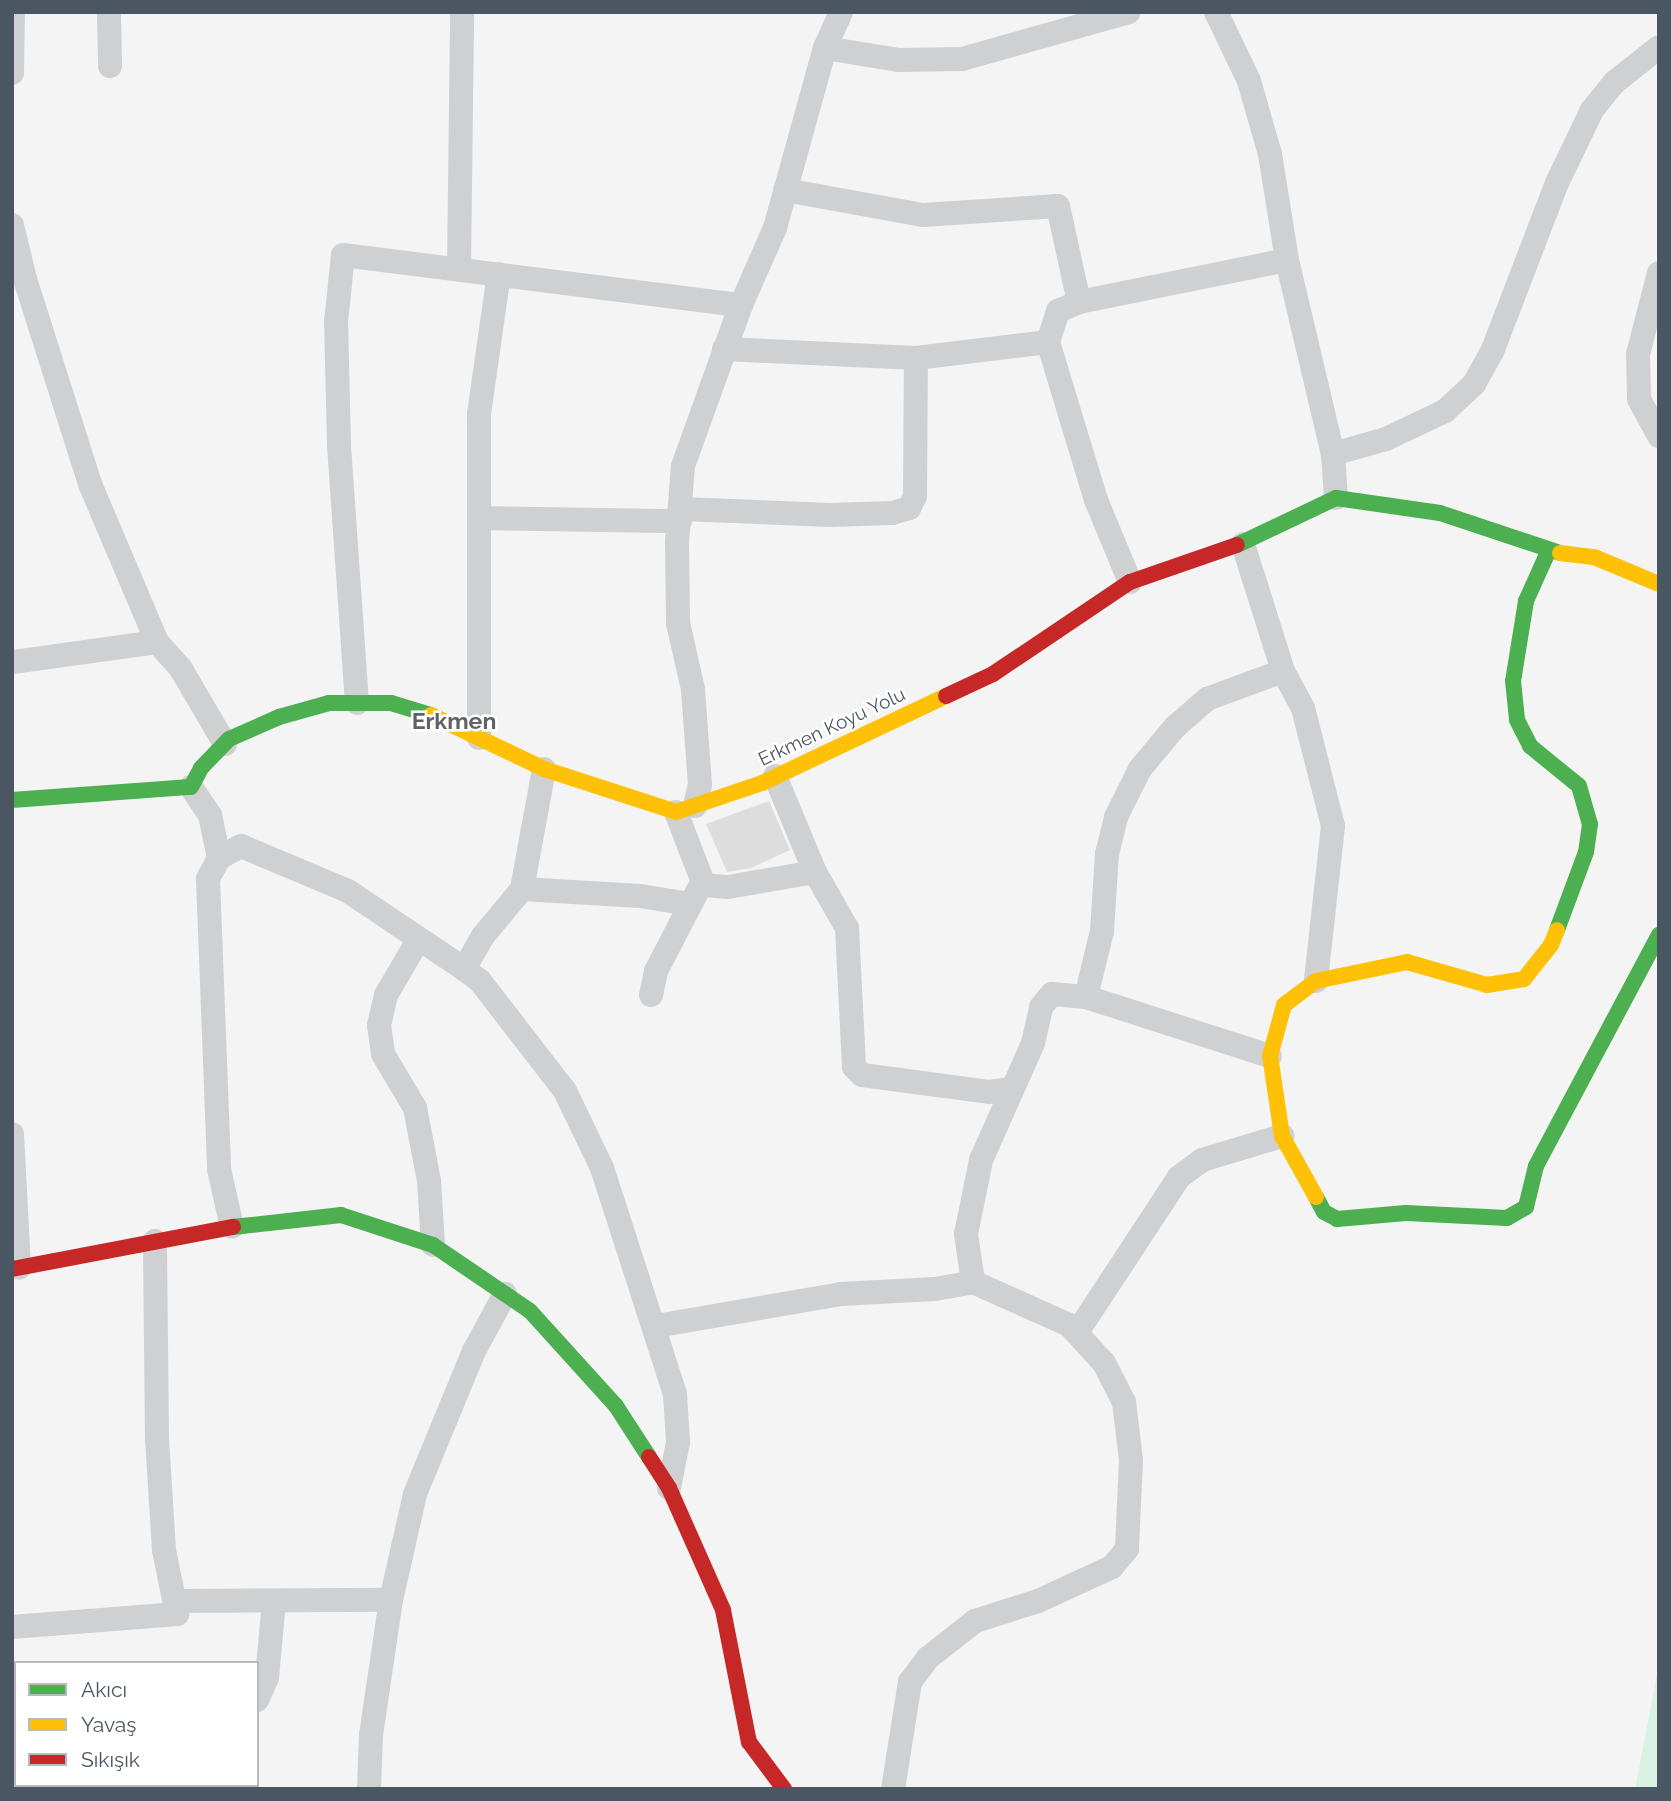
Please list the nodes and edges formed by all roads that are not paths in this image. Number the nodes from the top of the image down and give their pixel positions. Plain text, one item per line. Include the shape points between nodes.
1 (13, 12) edge
2 (109, 12) edge
3 (462, 12) edge
4 (841, 12) edge
5 (1129, 12) edge
6 (1216, 12) edge
7 (1659, 47) edge
8 (825, 48) junction
9 (110, 66) dead end
10 (12, 73) edge
11 (785, 190) junction
12 (12, 225) edge
13 (1287, 260) junction
14 (459, 268) junction
15 (1659, 273) edge
16 (499, 274) junction
17 (1079, 302) junction
18 (741, 305) junction
19 (1048, 342) junction
20 (724, 349) junction
21 (916, 358) junction
22 (1659, 436) edge
23 (1333, 454) junction
24 (1336, 498) junction
25 (681, 515) junction
26 (480, 519) junction
27 (1243, 544) junction
28 (1548, 552) junction
29 (1130, 582) junction
30 (1659, 584) edge
31 (157, 642) junction
32 (12, 662) edge
33 (1283, 671) junction
34 (357, 703) junction
35 (479, 738) junction
36 (225, 744) junction
37 (544, 769) junction
38 (775, 776) junction
39 (191, 787) junction
40 (12, 800) edge
41 (685, 809) junction
42 (219, 858) junction
43 (815, 872) junction
44 (522, 889) junction
45 (697, 895) junction
46 (1659, 934) edge
47 (417, 942) junction
48 (464, 968) junction
49 (1316, 981) junction
50 (650, 995) dead end
51 (1086, 997) junction
52 (1270, 1056) junction
53 (1010, 1088) junction
54 (12, 1134) edge
55 (1282, 1136) junction
56 (233, 1227) junction
57 (155, 1241) junction
58 (433, 1245) junction
59 (16, 1269) edge
60 (973, 1282) junction
61 (505, 1294) junction
62 (656, 1326) junction
63 (1078, 1331) junction
64 (669, 1488) junction
65 (391, 1600) junction
66 (174, 1601) junction
67 (274, 1601) junction
68 (12, 1627) edge
69 (259, 1696) edge
70 (369, 1789) edge
71 (784, 1789) edge
72 (893, 1789) edge

1 - 10 street
2 - 9 street
3 - 14 street
4 - 8 street
5 - 8 street via 962,59 898,60
6 - 13 street via 1249,81 1270,153
7 - 23 street via 1615,82 1592,110 1557,183 1492,352 1474,384 1445,411 1386,439
8 - 11 street
11 - 17 street via 923,215 1058,205
11 - 18 street via 775,228
12 - 31 street via 24,279 90,484
13 - 17 street
13 - 23 street
14 - 16 street
14 - 34 street via 343,255 336,322 339,443
15 - 22 street via 1638,354 1639,400
16 - 18 street
16 - 26 street via 479,414
17 - 19 street via 1058,311
18 - 20 street
19 - 21 street
19 - 29 street via 1097,500
20 - 21 street
20 - 25 street via 683,466
21 - 25 street via 915,496 909,508 830,515
23 - 24 street
24 - 27 street, Erkmen Koyu Yolu
24 - 28 street via 1440,513
25 - 26 street
25 - 41 street via 678,624 693,689 700,785
26 - 35 street
27 - 29 street, Erkmen Koyu Yolu
27 - 33 street
28 - 30 street via 1594,557
28 - 49 street via 1526,601 1513,681 1517,720 1530,746 1579,786 1590,824 1586,852 1551,945 1524,979 1486,985 1407,962
29 - 38 street, Erkmen Koyu Yolu via 993,674
31 - 32 street
31 - 36 street via 181,669
33 - 49 street via 1303,708 1333,826
33 - 51 street via 1207,699 1175,727 1140,769 1116,817 1107,854 1102,931
34 - 35 street via 391,704 426,713
34 - 36 street via 329,704 279,717
35 - 37 street
36 - 39 street
37 - 41 street
37 - 44 street
38 - 41 street, Erkmen Koyu Yolu
38 - 43 street
39 - 40 street
39 - 42 street via 210,815
41 - 45 street
42 - 47 street via 241,846 265,854 348,891
42 - 56 street via 208,879 217,1128 219,1169
43 - 45 street
43 - 53 street via 848,928 854,1067 862,1075 989,1092
44 - 45 street
44 - 48 street via 483,936
45 - 50 street via 656,971
46 - 55 street via 1536,1166 1526,1207 1507,1218 1406,1213 1337,1219 1324,1212
47 - 48 street
47 - 58 street via 386,995 379,1025 383,1054 415,1108 429,1181
48 - 62 street via 480,981 565,1091 602,1168
49 - 52 street via 1284,1005
51 - 52 street
51 - 53 street via 1052,993 1046,1000 1033,1043
52 - 55 street
53 - 60 street via 981,1160 966,1234
54 - 59 street
55 - 63 street via 1202,1160 1179,1177
56 - 57 street
56 - 58 street via 341,1215
57 - 59 street
57 - 66 street via 157,1439 164,1550
58 - 61 street
60 - 62 street via 935,1289 841,1294
60 - 63 street
61 - 64 street via 530,1311 616,1406
61 - 65 street via 474,1350 415,1494
62 - 64 street via 675,1394 678,1442
63 - 72 street via 1104,1363 1124,1402 1130,1460 1128,1549 1112,1567 1038,1601 975,1621 928,1658 909,1682
64 - 71 street via 723,1610 749,1742
65 - 67 street
65 - 70 street via 370,1735
66 - 67 street
66 - 68 street via 177,1614
67 - 69 street via 267,1678

